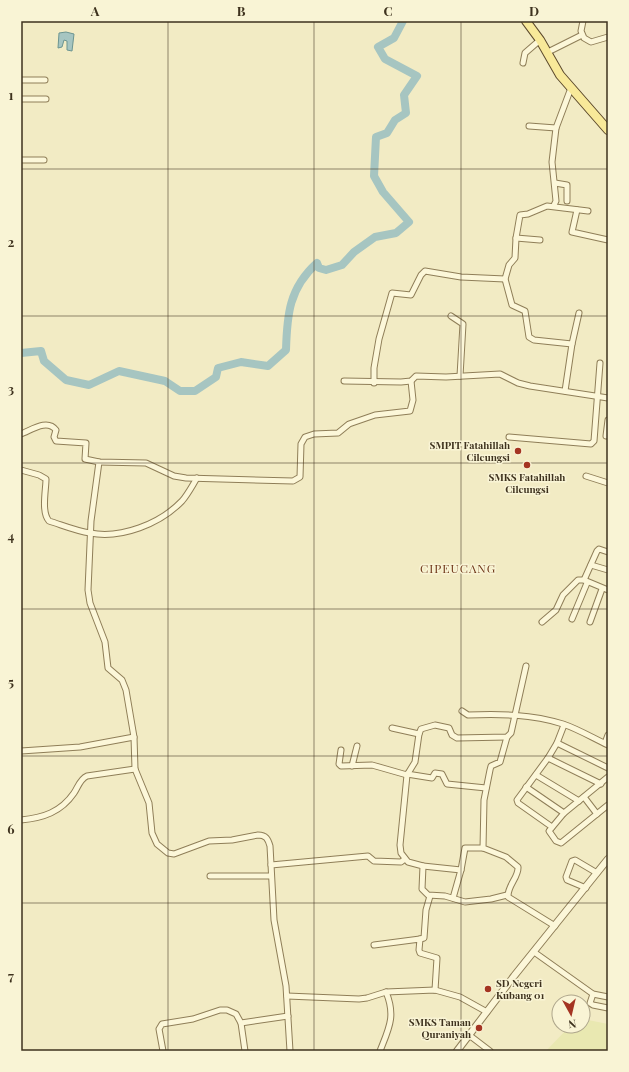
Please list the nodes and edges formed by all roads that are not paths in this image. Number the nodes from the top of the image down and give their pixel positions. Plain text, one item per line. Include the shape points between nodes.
1 (526, 21) edge
2 (583, 21) edge
3 (582, 35) junction
4 (608, 37) edge
5 (540, 40) junction
6 (548, 52) junction
7 (523, 63) dead end
8 (21, 80) edge
9 (45, 80) dead end
10 (571, 88) junction
11 (46, 99) dead end
12 (21, 100) edge
13 (529, 126) dead end
14 (556, 128) junction
15 (608, 130) edge
16 (21, 160) edge
17 (44, 160) dead end
18 (554, 183) junction
19 (567, 201) dead end
20 (554, 205) junction
21 (577, 210) junction
22 (588, 211) dead end
23 (516, 238) junction
24 (540, 240) dead end
25 (608, 240) edge
26 (505, 279) junction
27 (579, 313) dead end
28 (451, 316) dead end
29 (572, 344) junction
30 (600, 363) dead end
31 (460, 376) junction
32 (344, 381) dead end
33 (411, 381) junction
34 (374, 383) junction
35 (565, 390) junction
36 (596, 397) junction
37 (608, 398) edge
38 (608, 420) edge
39 (21, 434) edge
40 (606, 436) dead end
41 (509, 437) dead end
42 (99, 462) junction
43 (21, 470) edge
44 (586, 476) dead end
45 (197, 478) junction
46 (608, 483) edge
47 (90, 534) junction
48 (608, 552) edge
49 (590, 566) junction
50 (608, 570) edge
51 (586, 581) junction
52 (602, 589) junction
53 (608, 590) edge
54 (572, 619) dead end
55 (542, 622) dead end
56 (590, 622) dead end
57 (526, 666) dead end
58 (462, 711) dead end
59 (515, 714) junction
60 (564, 725) junction
61 (392, 728) dead end
62 (419, 734) junction
63 (608, 735) edge
64 (134, 737) junction
65 (507, 737) junction
66 (557, 743) junction
67 (606, 744) edge
68 (357, 746) dead end
69 (341, 750) dead end
70 (21, 751) edge
71 (548, 758) junction
72 (352, 766) junction
73 (608, 768) edge
74 (135, 770) junction
75 (407, 775) junction
76 (536, 775) junction
77 (608, 777) edge
78 (601, 784) junction
79 (526, 787) junction
80 (486, 788) junction
81 (584, 798) junction
82 (579, 801) junction
83 (608, 805) edge
84 (564, 813) junction
85 (597, 814) junction
86 (21, 820) edge
87 (552, 827) junction
88 (483, 848) junction
89 (405, 859) junction
90 (608, 859) edge
91 (271, 864) junction
92 (423, 866) junction
93 (461, 870) junction
94 (597, 873) junction
95 (210, 876) dead end
96 (271, 876) junction
97 (586, 888) junction
98 (507, 895) junction
99 (430, 896) junction
100 (453, 898) junction
101 (555, 926) junction
102 (420, 939) junction
103 (374, 945) dead end
104 (534, 952) junction
105 (435, 990) junction
106 (386, 992) junction
107 (592, 994) junction
108 (287, 996) junction
109 (608, 997) edge
110 (608, 1008) edge
111 (487, 1012) junction
112 (288, 1016) junction
113 (241, 1023) junction
114 (469, 1035) junction
115 (163, 1051) edge
116 (245, 1051) edge
117 (290, 1051) edge
118 (380, 1051) edge
119 (457, 1051) edge
120 (490, 1051) edge

1 - 5 main road
2 - 3 street
3 - 4 street via 591,42
3 - 6 street
5 - 6 main road
5 - 7 street via 525,53
6 - 10 main road via 560,75
8 - 9 street
10 - 14 street
10 - 15 main road
11 - 12 street
13 - 14 street
14 - 18 street via 552,154
16 - 17 street
18 - 19 street via 567,186
18 - 20 street
20 - 21 street
20 - 23 street via 520,215
21 - 22 street
21 - 25 street via 572,232
23 - 24 street
23 - 26 street via 515,258 509,265
26 - 29 street via 512,305 526,311 529,337 534,340
26 - 34 street via 461,277 425,271 411,295 392,293 379,339
27 - 29 street
28 - 31 street via 463,324
29 - 35 street
30 - 36 street
31 - 33 street via 416,376
31 - 35 street via 500,374 518,383
32 - 34 street
33 - 34 street
33 - 45 street via 413,400 410,411 375,415 350,424 338,433 305,437 301,444 300,473 297,479 286,481
35 - 36 street
36 - 37 street
36 - 41 street via 594,442 591,444
38 - 40 street
39 - 42 street via 35,426 50,426 56,430 54,440 86,442 85,459
42 - 45 street via 146,463 174,476
42 - 47 street
43 - 47 street via 46,479 45,509 49,521
44 - 46 street
45 - 47 street via 176,507 146,525 123,532
47 - 64 street via 89,599 105,642 108,668 122,680 126,690
48 - 49 street via 597,550
49 - 50 street
49 - 51 street
51 - 52 street
51 - 54 street
51 - 55 street via 577,581 563,595 556,610
52 - 53 street
52 - 56 street
57 - 59 street
58 - 59 street via 468,715
59 - 60 street
59 - 65 street via 511,733
60 - 66 street
60 - 67 street
61 - 62 street
62 - 65 street via 421,729 436,725 449,728 452,735 457,738
62 - 75 street via 415,762
63 - 67 street
64 - 70 street via 85,747
64 - 74 street
65 - 80 street via 500,762 492,766
66 - 71 street
66 - 73 street
68 - 72 street
69 - 72 street via 339,765
71 - 76 street
71 - 78 street
72 - 75 street via 372,765
74 - 86 street via 87,776 82,779 62,807 38,818
74 - 91 street via 149,803 153,836 165,851 178,854 209,841 262,835 270,846
75 - 80 street via 432,778 435,774 442,774 447,784
75 - 89 street via 400,837 401,853
76 - 79 street
76 - 82 street
77 - 78 street
78 - 81 street
79 - 84 street
79 - 87 street via 518,802
80 - 88 street
81 - 82 street
81 - 85 street
82 - 84 street
83 - 85 street
84 - 87 street
85 - 87 street via 561,842 556,841 550,833
88 - 93 street via 464,848
88 - 98 street via 506,857 518,867
89 - 91 street via 401,862 374,861 368,856
89 - 92 street via 411,864
90 - 94 street
91 - 96 street
92 - 93 street
92 - 99 street via 422,889
93 - 100 street
94 - 97 street
94 - 97 street via 576,860 572,861 567,880
95 - 96 street
96 - 108 street via 274,920
97 - 101 street
98 - 100 street via 465,902
98 - 101 street
99 - 100 street
99 - 102 street via 424,938
101 - 104 street
102 - 103 street
102 - 105 street via 420,953 437,958
104 - 107 street
104 - 111 street
105 - 106 street
105 - 111 street via 460,996
106 - 108 street via 360,999
106 - 118 street via 392,1016
107 - 109 street
107 - 110 street via 591,1004
108 - 112 street
111 - 114 street
112 - 113 street
112 - 117 street
113 - 115 street via 236,1014 224,1010 162,1024 159,1029
113 - 116 street
114 - 119 street
114 - 120 street

